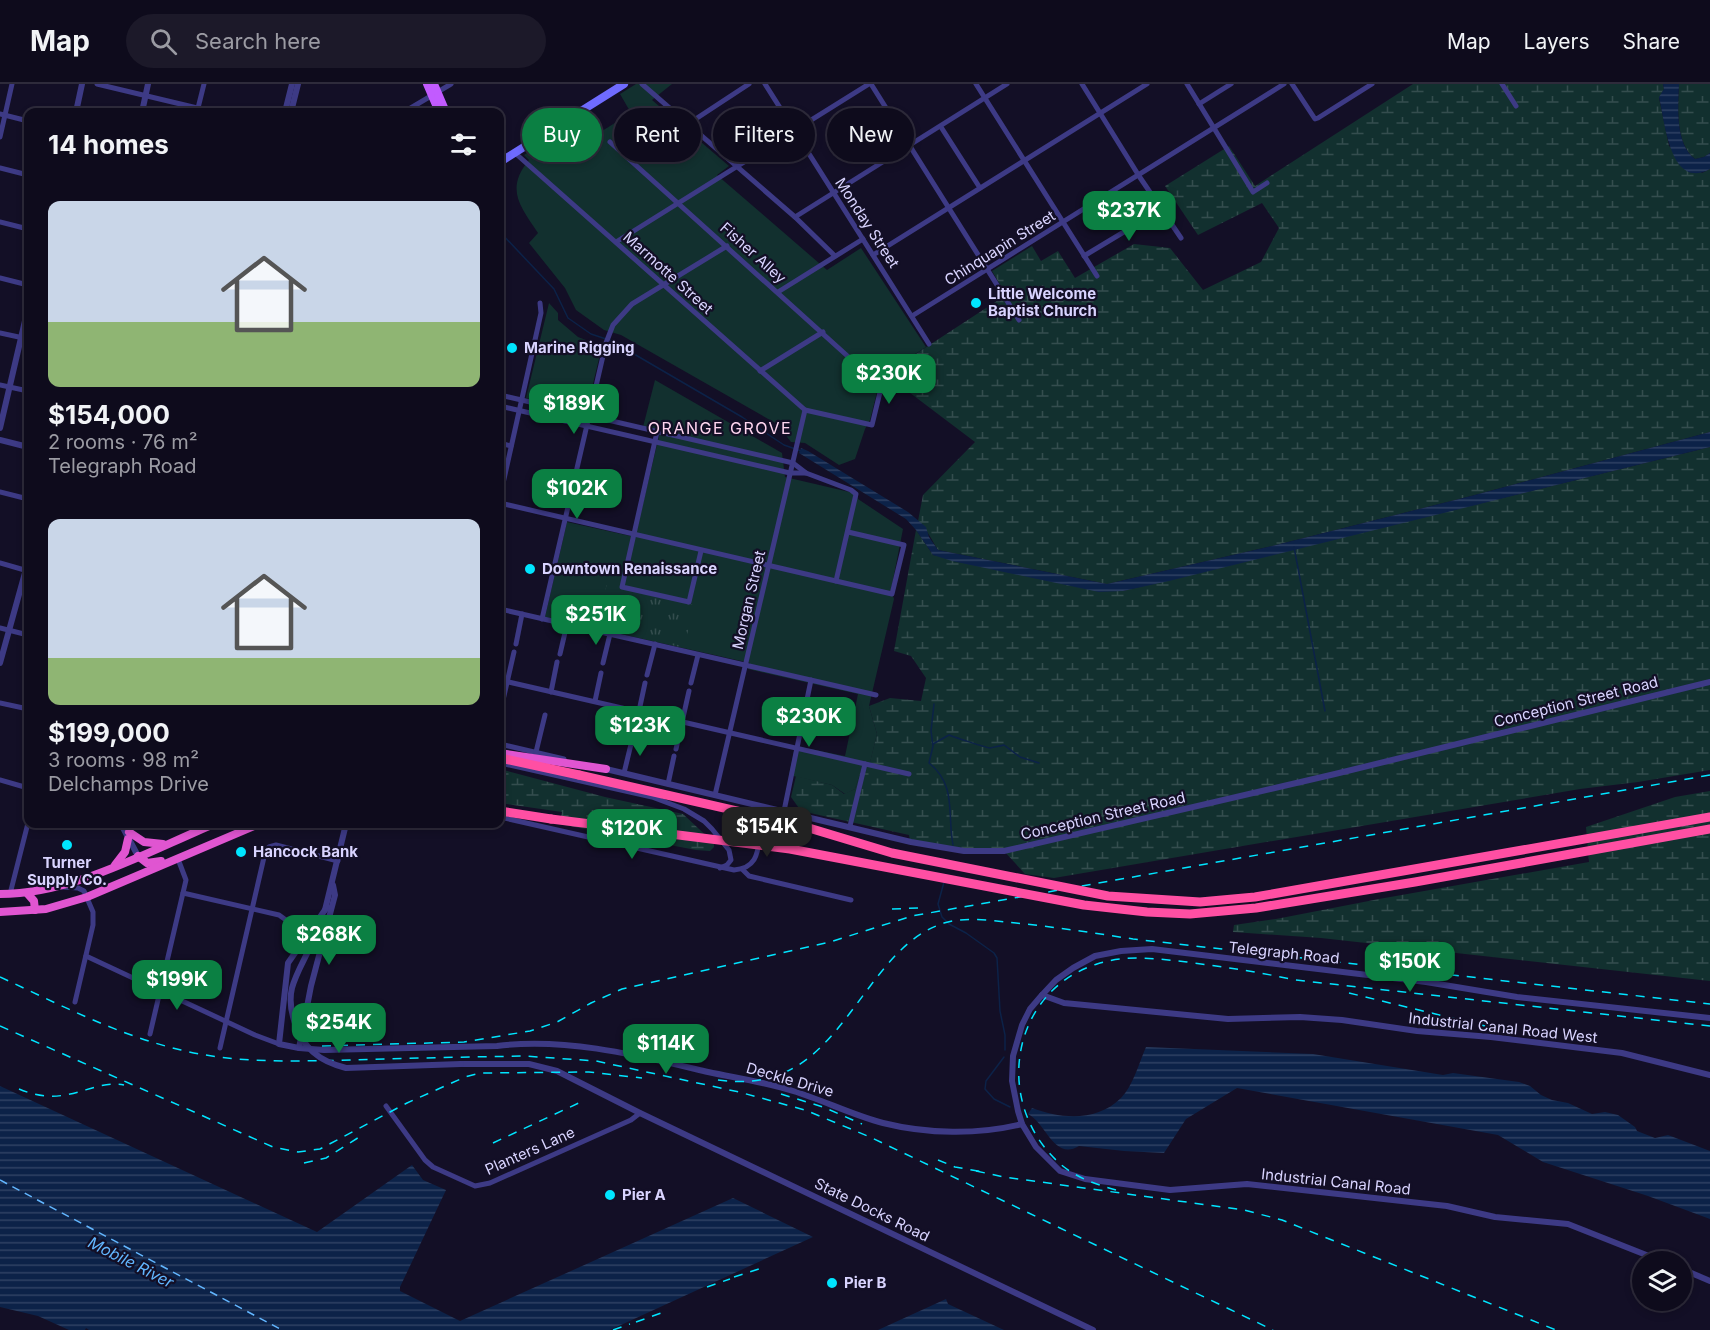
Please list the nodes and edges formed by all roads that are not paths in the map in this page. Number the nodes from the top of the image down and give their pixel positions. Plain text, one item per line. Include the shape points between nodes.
1 (12, 84) edge
2 (82, 84) edge
3 (97, 84) edge
4 (148, 84) edge
5 (204, 84) edge
6 (292, 84) edge
7 (298, 84) edge
8 (427, 84) edge
9 (451, 84) edge
10 (624, 84) edge
11 (642, 84) edge
12 (749, 84) edge
13 (765, 84) edge
14 (870, 84) edge
15 (976, 84) edge
16 (1007, 84) edge
17 (1082, 84) edge
18 (1147, 84) edge
19 (1186, 84) edge
20 (1231, 84) edge
21 (1284, 84) edge
22 (1292, 84) edge
23 (1372, 84) edge
24 (1502, 84) edge
25 (435, 91) edge
26 (146, 96) junction
27 (985, 98) junction
28 (1199, 104) junction
29 (1516, 106) dead end
30 (77, 108) edge
31 (143, 108) edge
32 (188, 108) edge
33 (199, 108) edge
34 (286, 108) edge
35 (292, 108) edge
36 (410, 108) edge
37 (438, 108) edge
38 (444, 108) edge
39 (670, 108) edge
40 (781, 108) edge
41 (886, 108) edge
42 (1100, 113) junction
43 (3, 115) edge
44 (701, 115) edge
45 (815, 118) edge
46 (24, 120) edge
47 (941, 127) junction
48 (1214, 128) junction
49 (701, 135) edge
50 (0, 137) edge
51 (610, 142) dead end
52 (914, 143) edge
53 (914, 151) edge
54 (515, 153) junction
55 (504, 160) edge
56 (1024, 160) junction
57 (745, 162) edge
58 (814, 162) edge
59 (883, 162) edge
60 (737, 167) junction
61 (0, 168) edge
62 (24, 174) edge
63 (1139, 176) junction
64 (1267, 183) dead end
65 (980, 188) junction
66 (833, 193) junction
67 (678, 203) junction
68 (949, 208) junction
69 (1162, 209) junction
70 (795, 217) junction
71 (0, 222) edge
72 (1063, 223) junction
73 (24, 228) edge
74 (1181, 238) dead end
75 (863, 239) junction
76 (616, 242) junction
77 (727, 246) junction
78 (873, 255) junction
79 (835, 256) junction
80 (1084, 256) junction
81 (988, 270) junction
82 (1097, 276) dead end
83 (0, 279) edge
84 (24, 284) edge
85 (663, 285) junction
86 (778, 292) junction
87 (540, 303) dead end
88 (912, 316) junction
89 (1019, 320) dead end
90 (823, 332) junction
91 (0, 333) edge
92 (24, 339) edge
93 (24, 342) edge
94 (929, 344) dead end
95 (760, 371) junction
96 (0, 385) edge
97 (10, 387) junction
98 (24, 390) edge
99 (504, 396) edge
100 (522, 400) junction
101 (504, 407) edge
102 (519, 410) junction
103 (805, 410) junction
104 (589, 416) junction
105 (587, 426) junction
106 (0, 428) edge
107 (657, 432) junction
108 (0, 440) edge
109 (655, 442) junction
110 (504, 444) edge
111 (24, 446) edge
112 (511, 446) junction
113 (793, 463) junction
114 (807, 472) junction
115 (790, 473) junction
116 (504, 478) edge
117 (0, 492) edge
118 (24, 498) edge
119 (504, 504) edge
120 (566, 519) junction
121 (848, 532) junction
122 (633, 534) junction
123 (701, 550) junction
124 (0, 563) edge
125 (769, 566) junction
126 (24, 570) edge
127 (24, 581) edge
128 (836, 581) junction
129 (504, 610) edge
130 (522, 614) junction
131 (542, 618) junction
132 (567, 624) junction
133 (0, 628) edge
134 (9, 631) junction
135 (24, 634) edge
136 (610, 634) junction
137 (516, 644) dead end
138 (655, 644) junction
139 (514, 652) dead end
140 (560, 654) dead end
141 (698, 654) junction
142 (557, 662) dead end
143 (0, 663) edge
144 (603, 663) dead end
145 (746, 666) junction
146 (601, 673) dead end
147 (647, 675) dead end
148 (811, 680) junction
149 (504, 681) edge
150 (507, 682) junction
151 (645, 682) dead end
152 (1710, 682) edge
153 (691, 683) dead end
154 (689, 691) dead end
155 (551, 692) junction
156 (876, 695) dead end
157 (504, 696) edge
158 (595, 702) junction
159 (0, 703) edge
160 (24, 708) edge
161 (639, 711) junction
162 (545, 715) dead end
163 (682, 722) junction
164 (730, 733) junction
165 (633, 736) dead end
166 (504, 745) edge
167 (797, 748) junction
168 (676, 749) dead end
169 (536, 752) junction
170 (504, 756) edge
171 (504, 756) edge
172 (674, 756) dead end
173 (504, 764) edge
174 (865, 764) junction
175 (606, 769) junction
176 (624, 773) junction
177 (909, 774) dead end
178 (0, 780) edge
179 (668, 784) junction
180 (24, 787) edge
181 (716, 795) junction
182 (747, 802) junction
183 (776, 809) junction
184 (504, 812) edge
185 (784, 812) junction
186 (1710, 817) edge
187 (504, 818) edge
188 (763, 824) junction
189 (850, 826) junction
190 (27, 828) edge
191 (203, 828) edge
192 (250, 828) edge
193 (345, 828) edge
194 (1710, 829) edge
195 (128, 832) edge
196 (166, 844) junction
197 (213, 844) junction
198 (138, 856) junction
199 (178, 858) junction
200 (338, 861) junction
201 (114, 866) junction
202 (718, 868) junction
203 (742, 869) junction
204 (17, 872) junction
205 (333, 885) junction
206 (61, 887) junction
207 (27, 893) junction
208 (183, 893) junction
209 (10, 894) junction
210 (0, 896) edge
211 (92, 896) junction
212 (850, 900) dead end
213 (327, 907) junction
214 (251, 909) junction
215 (35, 910) junction
216 (0, 912) edge
217 (312, 928) junction
218 (86, 956) junction
219 (161, 990) junction
220 (1042, 995) junction
221 (75, 1002) dead end
222 (1710, 1018) edge
223 (226, 1021) junction
224 (150, 1034) dead end
225 (279, 1044) junction
226 (220, 1048) dead end
227 (299, 1048) junction
228 (1710, 1075) edge
229 (386, 1106) dead end
230 (640, 1113) junction
231 (1023, 1124) junction
232 (1636, 1251) edge
233 (1692, 1273) edge
234 (1710, 1281) edge
235 (1093, 1330) edge

1 - 43 street
2 - 30 street
3 - 26 street
4 - 26 street
5 - 33 street
6 - 34 street
7 - 35 street
8 - 25 main road
9 - 25 street
10 - 54 main road
11 - 39 street
12 - 44 street
13 - 40 street, Monday Street
14 - 41 street
14 - 45 street
15 - 27 street
16 - 27 street
17 - 42 street
18 - 42 street
19 - 28 street
20 - 28 street
21 - 48 street, Chinquapin Street
22 - 23 street via 1315,119
24 - 29 street
25 - 36 street
25 - 37 main road
25 - 38 main road
26 - 31 street
26 - 32 street
27 - 47 street
27 - 56 street
28 - 48 street
42 - 56 street
42 - 63 street
43 - 46 street
43 - 50 street
47 - 52 street
47 - 65 street
48 - 63 street, Chinquapin Street
48 - 64 street via 1253,192
49 - 60 street
51 - 67 street, Fisher Alley
53 - 68 street
54 - 55 main road
54 - 76 street, Marmotte Street
56 - 65 street
56 - 72 street
57 - 60 street
58 - 66 street, Monday Street
59 - 66 street
60 - 67 street
60 - 70 street
61 - 62 street
63 - 69 street
63 - 72 street, Chinquapin Street
65 - 68 street
66 - 70 street
66 - 75 street, Monday Street
67 - 76 street
67 - 77 street, Fisher Alley
68 - 78 street
68 - 81 street
69 - 74 street
69 - 80 street
70 - 79 street
71 - 73 street
72 - 80 street
72 - 81 street, Chinquapin Street
75 - 78 street, Monday Street
75 - 79 street
76 - 85 street, Marmotte Street
77 - 85 street
77 - 86 street, Fisher Alley
78 - 88 street, Monday Street
79 - 86 street
80 - 82 street
81 - 88 street, Chinquapin Street
81 - 89 street
83 - 84 street
85 - 95 street, Marmotte Street
85 - 104 street via 625,310 613,325
86 - 90 street, Fisher Alley
87 - 100 street
88 - 94 street, Monday Street
90 - 95 street
90 - 103 street, Fisher Alley via 853,361 883,380 872,425
91 - 92 street
93 - 97 street
95 - 103 street, Marmotte Street
96 - 97 street
97 - 98 street
97 - 106 street
99 - 100 street
100 - 102 street
100 - 104 street
101 - 102 street
102 - 105 street
102 - 112 street
103 - 113 street, Morgan Street
104 - 105 street
104 - 107 street
105 - 109 street
105 - 120 street
107 - 109 street
107 - 113 street
108 - 111 street
109 - 115 street
109 - 122 street
110 - 112 street
112 - 116 street
113 - 114 street
113 - 115 street, Morgan Street
114 - 115 street
114 - 121 street via 856,494
115 - 125 street, Morgan Street
117 - 118 street
119 - 120 street
120 - 122 street
120 - 131 street
121 - 128 street
121 - 128 street via 904,545 892,594
122 - 123 street
122 - 123 street via 622,587 689,602
123 - 125 street
124 - 126 street
125 - 128 street
125 - 145 street, Morgan Street
127 - 134 street
129 - 130 street
130 - 131 street
130 - 137 street
131 - 132 street
132 - 136 street
132 - 140 street
133 - 134 street
134 - 135 street
134 - 143 street
136 - 138 street
136 - 144 street
138 - 141 street
138 - 147 street
139 - 150 street
141 - 145 street
141 - 153 street
142 - 155 street
145 - 148 street
145 - 164 street, Morgan Street
146 - 158 street
148 - 156 street
148 - 167 street
149 - 150 street
150 - 155 street
150 - 157 street
151 - 161 street
152 - 189 street, Conception Street Road via 1004,851 964,851
154 - 163 street
155 - 158 street
158 - 161 street
159 - 160 street
161 - 163 street
162 - 169 street
163 - 164 street
163 - 168 street
164 - 167 street
164 - 181 street, Morgan Street
165 - 176 street
166 - 169 street, Conception Street Road
167 - 174 street
167 - 185 street
169 - 175 street, Conception Street Road
170 - 175 highway
171 - 186 highway, bridge via 799,825 923,860 1108,896 1178,901 1255,897 1308,889
172 - 179 street
173 - 202 street via 652,797 684,809 704,821 729,850 729,862
174 - 177 street
174 - 189 street
175 - 176 street, Conception Street Road
176 - 179 street, Conception Street Road
178 - 180 street
179 - 181 street, Conception Street Road
181 - 182 street, Conception Street Road
182 - 183 street, Conception Street Road
182 - 188 street via 759,812
183 - 185 street, Conception Street Road
183 - 188 street
184 - 194 highway, bridge via 831,855 1084,905 1190,914 1256,908
185 - 189 street, Conception Street Road
187 - 202 street
188 - 203 street via 755,859
190 - 204 street
191 - 196 highway
192 - 197 highway
193 - 200 street
195 - 196 highway via 144,842
195 - 198 street
195 - 201 highway via 124,854
196 - 198 highway
197 - 198 highway via 195,846 153,864
197 - 199 highway
198 - 201 highway
198 - 211 highway via 139,863 133,872
199 - 208 street via 186,880
199 - 211 highway
200 - 205 street
200 - 214 street via 276,845 269,848
201 - 206 highway
202 - 203 street
203 - 212 street via 749,876
204 - 207 street via 17,883
204 - 209 street
205 - 213 street
205 - 227 street via 335,896
206 - 207 highway
206 - 211 street via 80,888
207 - 209 highway
207 - 215 highway
208 - 214 street
208 - 219 street
209 - 210 highway
211 - 215 highway
211 - 218 street via 94,919
213 - 217 street
213 - 230 street, State Docks Road, bridge via 292,988 295,1024 311,1051 346,1068 529,1064 557,1071
214 - 217 street via 281,916 300,929
214 - 223 street
215 - 216 highway
217 - 225 street via 286,969
218 - 219 street
218 - 221 street
219 - 223 street
219 - 224 street
220 - 222 street, Telegraph Road via 1056,980 1095,956 1152,949
220 - 228 street, Industrial Canal Road West via 1064,1003 1228,1019 1342,1020 1554,1044 1622,1053
220 - 231 street, Telegraph Road via 1022,1025 1013,1056 1012,1081
223 - 225 street
223 - 226 street
225 - 227 street, Deckle Drive
227 - 231 street, Deckle Drive via 365,1050 553,1043 681,1065 790,1090 880,1122 915,1129 992,1131
229 - 230 street, Planters Lane via 425,1160 475,1186 490,1183
230 - 235 street, State Docks Road
231 - 232 street, Industrial Canal Road via 1036,1146 1060,1171 1085,1179 1180,1191 1247,1184 1447,1206 1495,1217 1568,1224
233 - 234 street

